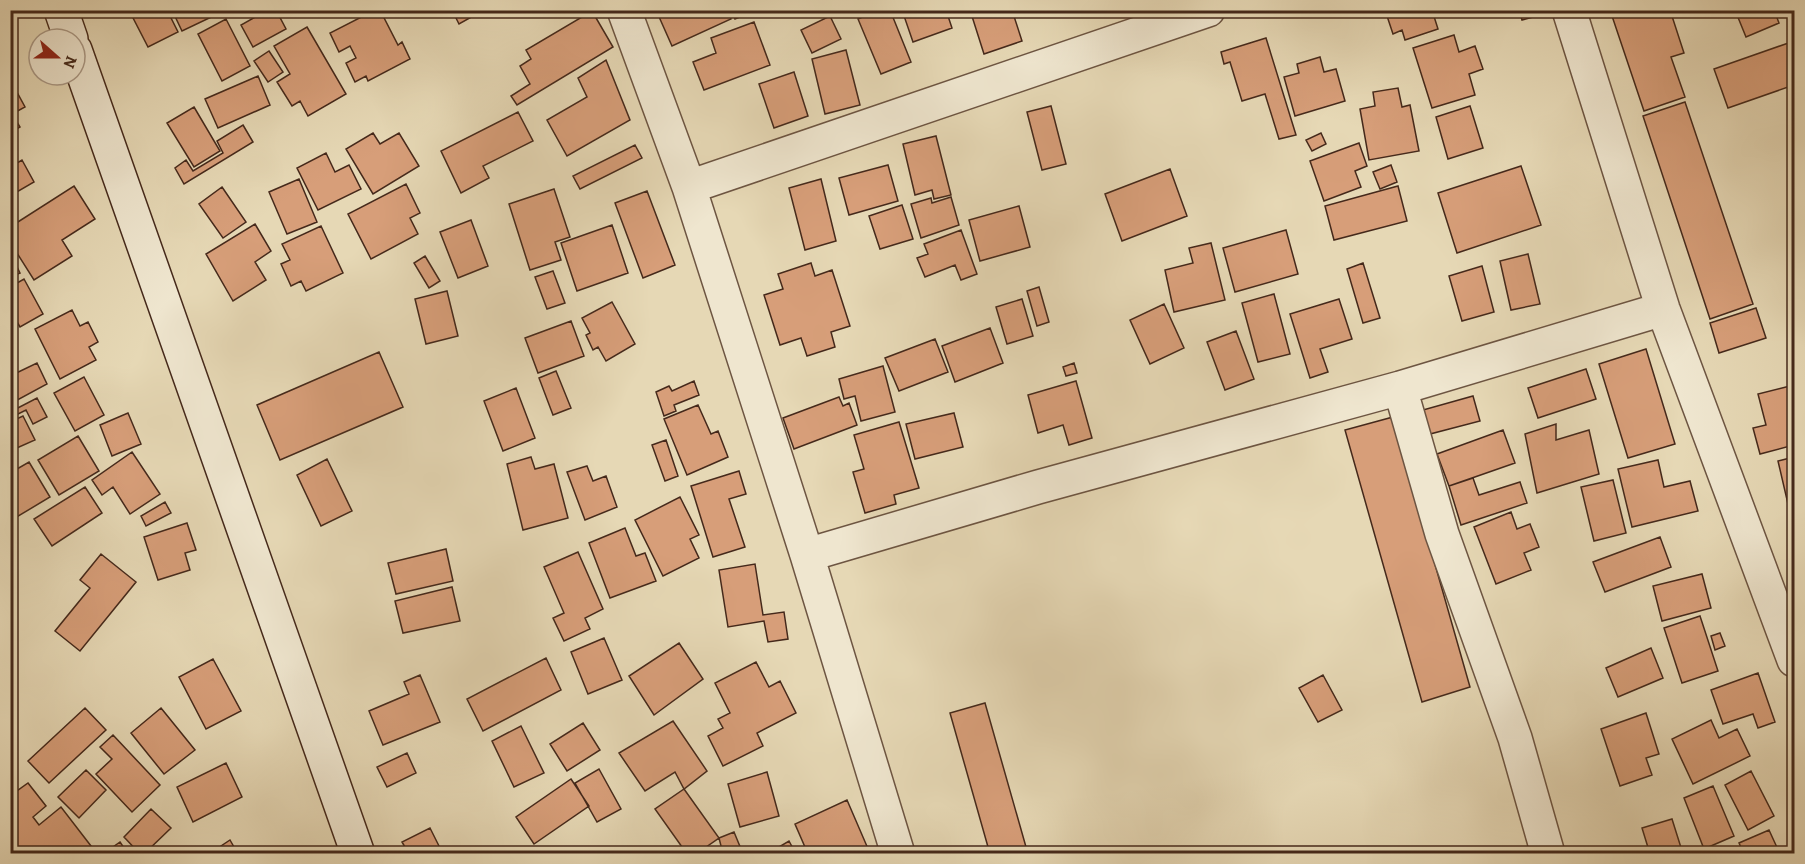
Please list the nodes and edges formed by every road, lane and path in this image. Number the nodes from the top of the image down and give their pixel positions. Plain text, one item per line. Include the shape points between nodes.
1 (61, 10) edge
2 (624, 10) edge
3 (1208, 10) edge
4 (1569, 10) edge
5 (67, 27) edge
6 (87, 84) edge
7 (689, 187) junction
8 (1663, 309) junction
9 (1400, 388) junction
10 (807, 555) junction
11 (1794, 660) edge
12 (358, 854) edge
13 (898, 854) edge
14 (1548, 854) edge

1 - 5 street
2 - 7 street
3 - 7 street
4 - 8 street
6 - 12 street
7 - 10 street
8 - 9 street
8 - 11 street
9 - 10 street
9 - 14 street via 1442,534 1515,738
10 - 13 street

